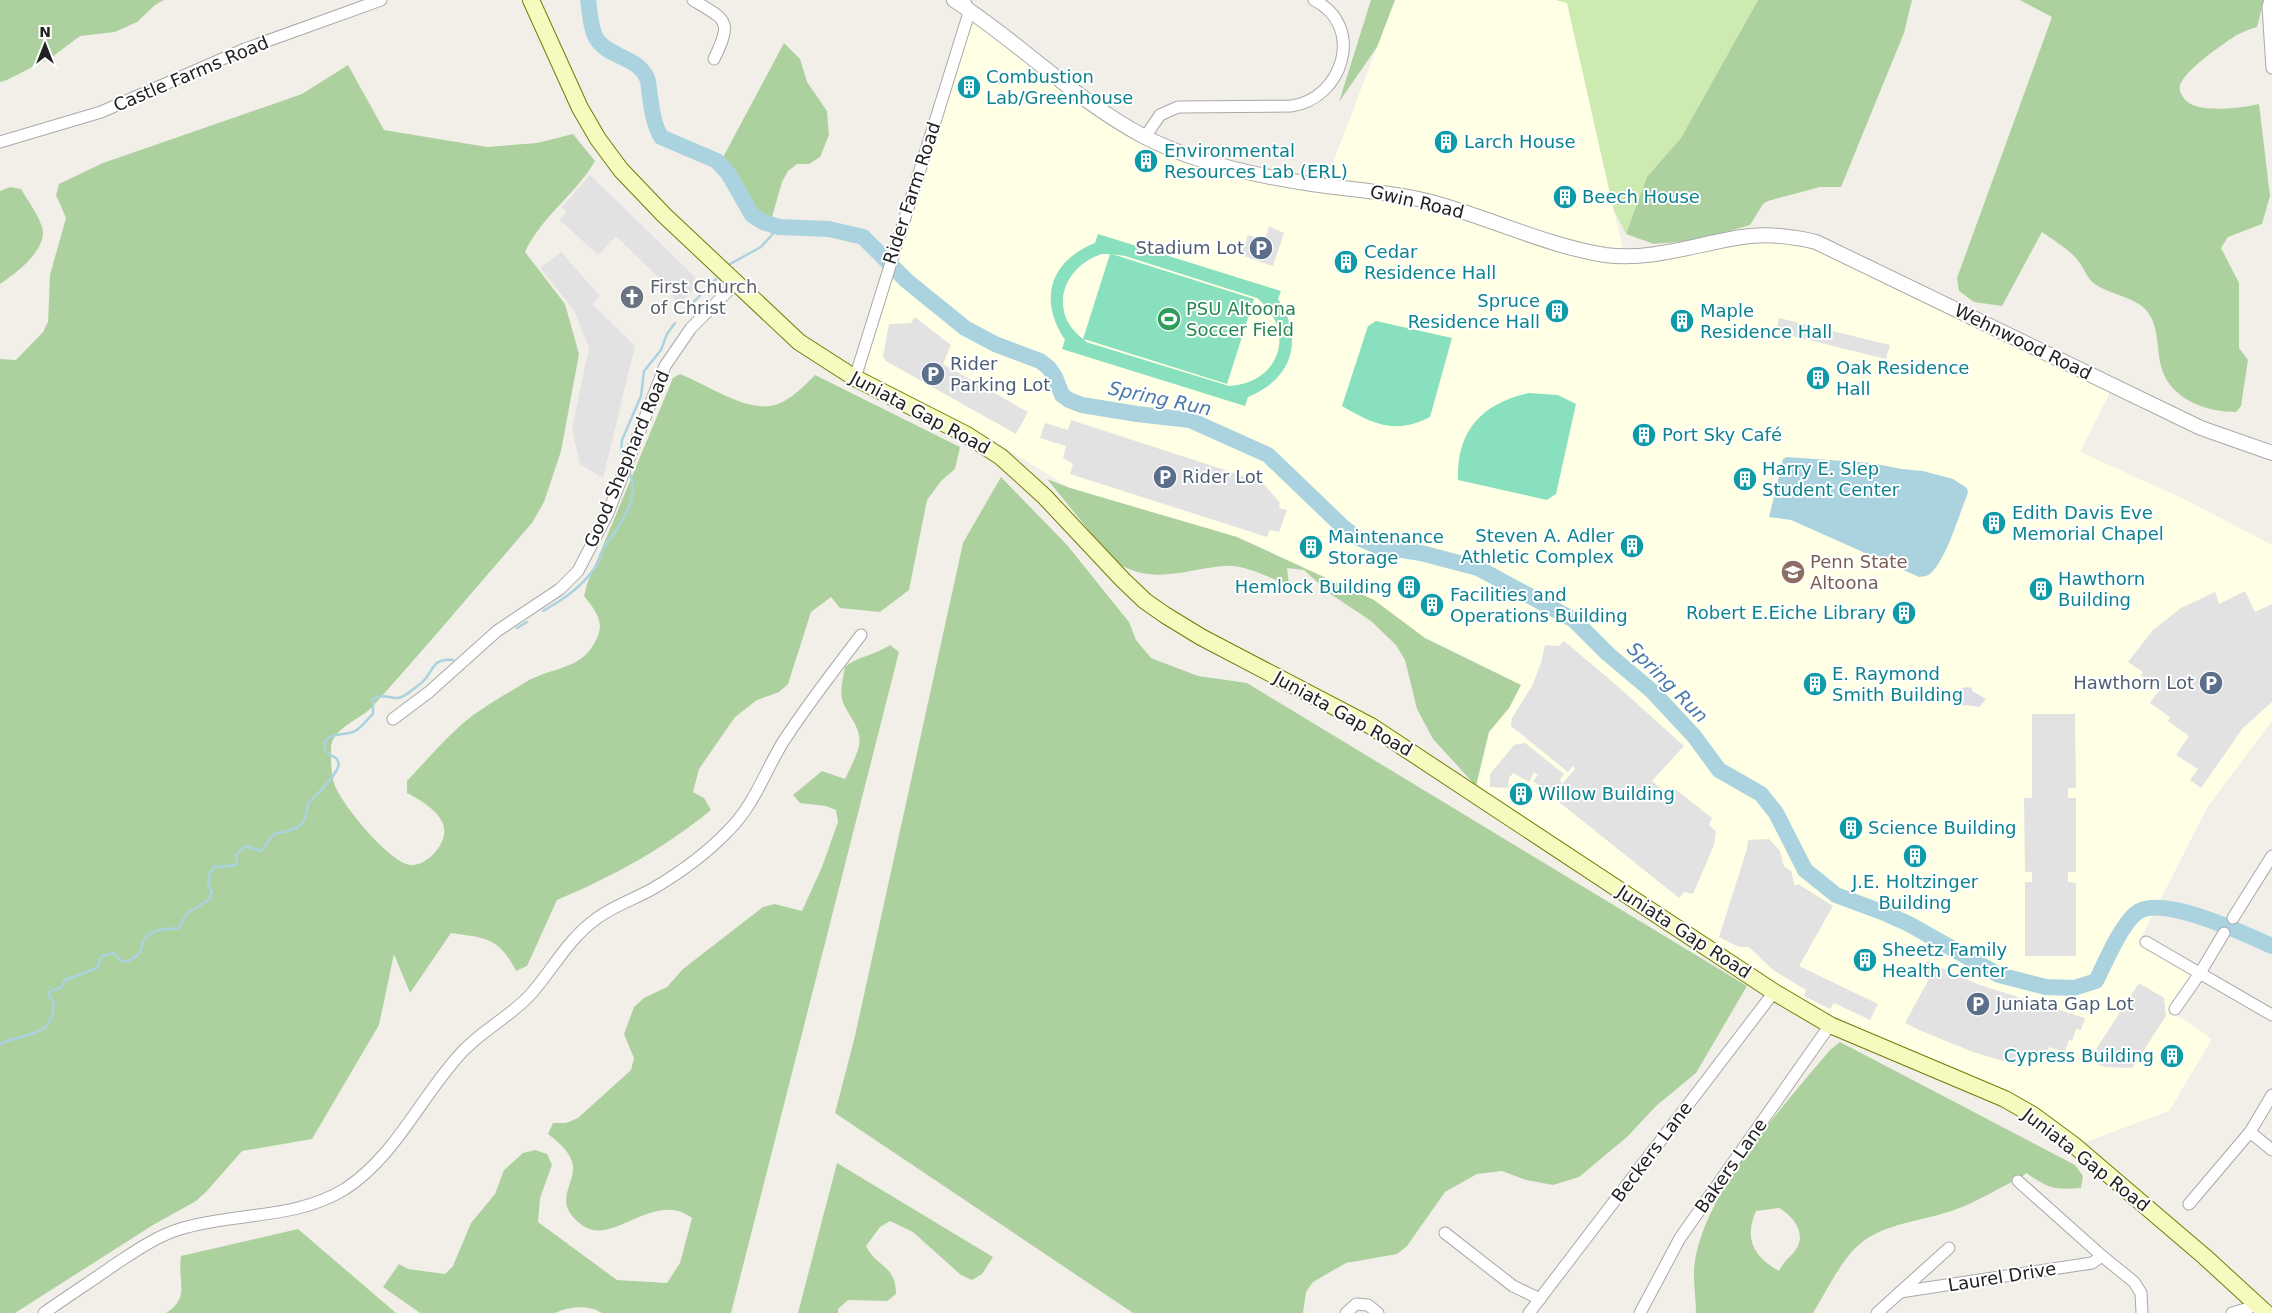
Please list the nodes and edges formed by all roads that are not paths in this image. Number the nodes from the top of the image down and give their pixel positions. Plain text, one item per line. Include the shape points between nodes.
1 (381, 0) edge
2 (693, 0) edge
3 (954, 0) edge
4 (1314, 0) edge
5 (2270, 0) edge
6 (535, 1) edge
7 (966, 4) edge
8 (714, 59) dead end
9 (2272, 68) edge
10 (1145, 137) junction
11 (0, 142) edge
12 (1774, 235) joint
13 (736, 284) junction
14 (855, 378) junction
15 (2272, 453) edge
16 (861, 635) dead end
17 (393, 719) dead end
18 (2272, 856) edge
19 (2234, 918) dead end
20 (2224, 933) dead end
21 (2146, 942) dead end
22 (2200, 973) junction
23 (1774, 992) junction
24 (2175, 1008) dead end
25 (2272, 1015) edge
26 (1830, 1025) junction
27 (2272, 1095) edge
28 (2250, 1132) junction
29 (2272, 1150) edge
30 (2018, 1181) dead end
31 (2189, 1204) dead end
32 (1445, 1233) dead end
33 (1948, 1248) dead end
34 (2102, 1256) junction
35 (1900, 1292) junction
36 (1540, 1299) junction
37 (2262, 1309) edge
38 (44, 1313) edge
39 (1346, 1313) edge
40 (1378, 1313) edge
41 (1530, 1313) edge
42 (1640, 1313) edge
43 (1877, 1313) edge
44 (2142, 1313) edge
45 (2232, 1313) edge

1 - 11 street, Castle Farms Road via 253,46 101,112
2 - 8 street via 718,16 725,27
3 - 7 street, Gwin Road
4 - 10 street via 1336,16 1344,37 1337,73 1331,84 1313,100 1290,106 1178,107 1160,115
5 - 9 street
6 - 13 main road, Juniata Gap Road via 580,108 607,152 637,189
7 - 10 street, Gwin Road via 1042,68
7 - 14 street, Rider Farm Road via 968,16
10 - 12 street, Gwin Road via 1193,156 1266,176 1434,203 1605,255 1654,256 1742,237
12 - 15 street, Wehnwood Road via 1816,242 2201,428
13 - 14 main road, Juniata Gap Road via 799,342
13 - 17 street, Good Shephard Road via 691,328 665,366 608,513 578,571 560,589 497,631 430,692
14 - 23 main road, Juniata Gap Road via 967,435 1001,457 1044,496 1123,580 1165,615 1371,726
16 - 38 street via 806,707 781,746 755,798 730,829 683,869 599,917 572,940 531,994 462,1052 387,1151 363,1175 345,1189 311,1204 175,1230 146,1244
18 - 19 street
20 - 22 street
21 - 22 street
22 - 24 street
22 - 25 street
23 - 26 main road, Juniata Gap Road
23 - 36 street, Beckers Lane
26 - 37 main road, Juniata Gap Road via 2005,1099 2033,1115 2075,1146
26 - 42 street, Bakers Lane via 1680,1238
27 - 28 street
28 - 29 street
28 - 31 street
30 - 34 street
32 - 36 street via 1513,1286
33 - 35 street
34 - 35 street, Laurel Drive via 2092,1264
34 - 44 street via 2134,1282 2141,1293
35 - 43 street
36 - 41 street, Beckers Lane
37 - 45 street
39 - 40 street via 1356,1304 1368,1305

